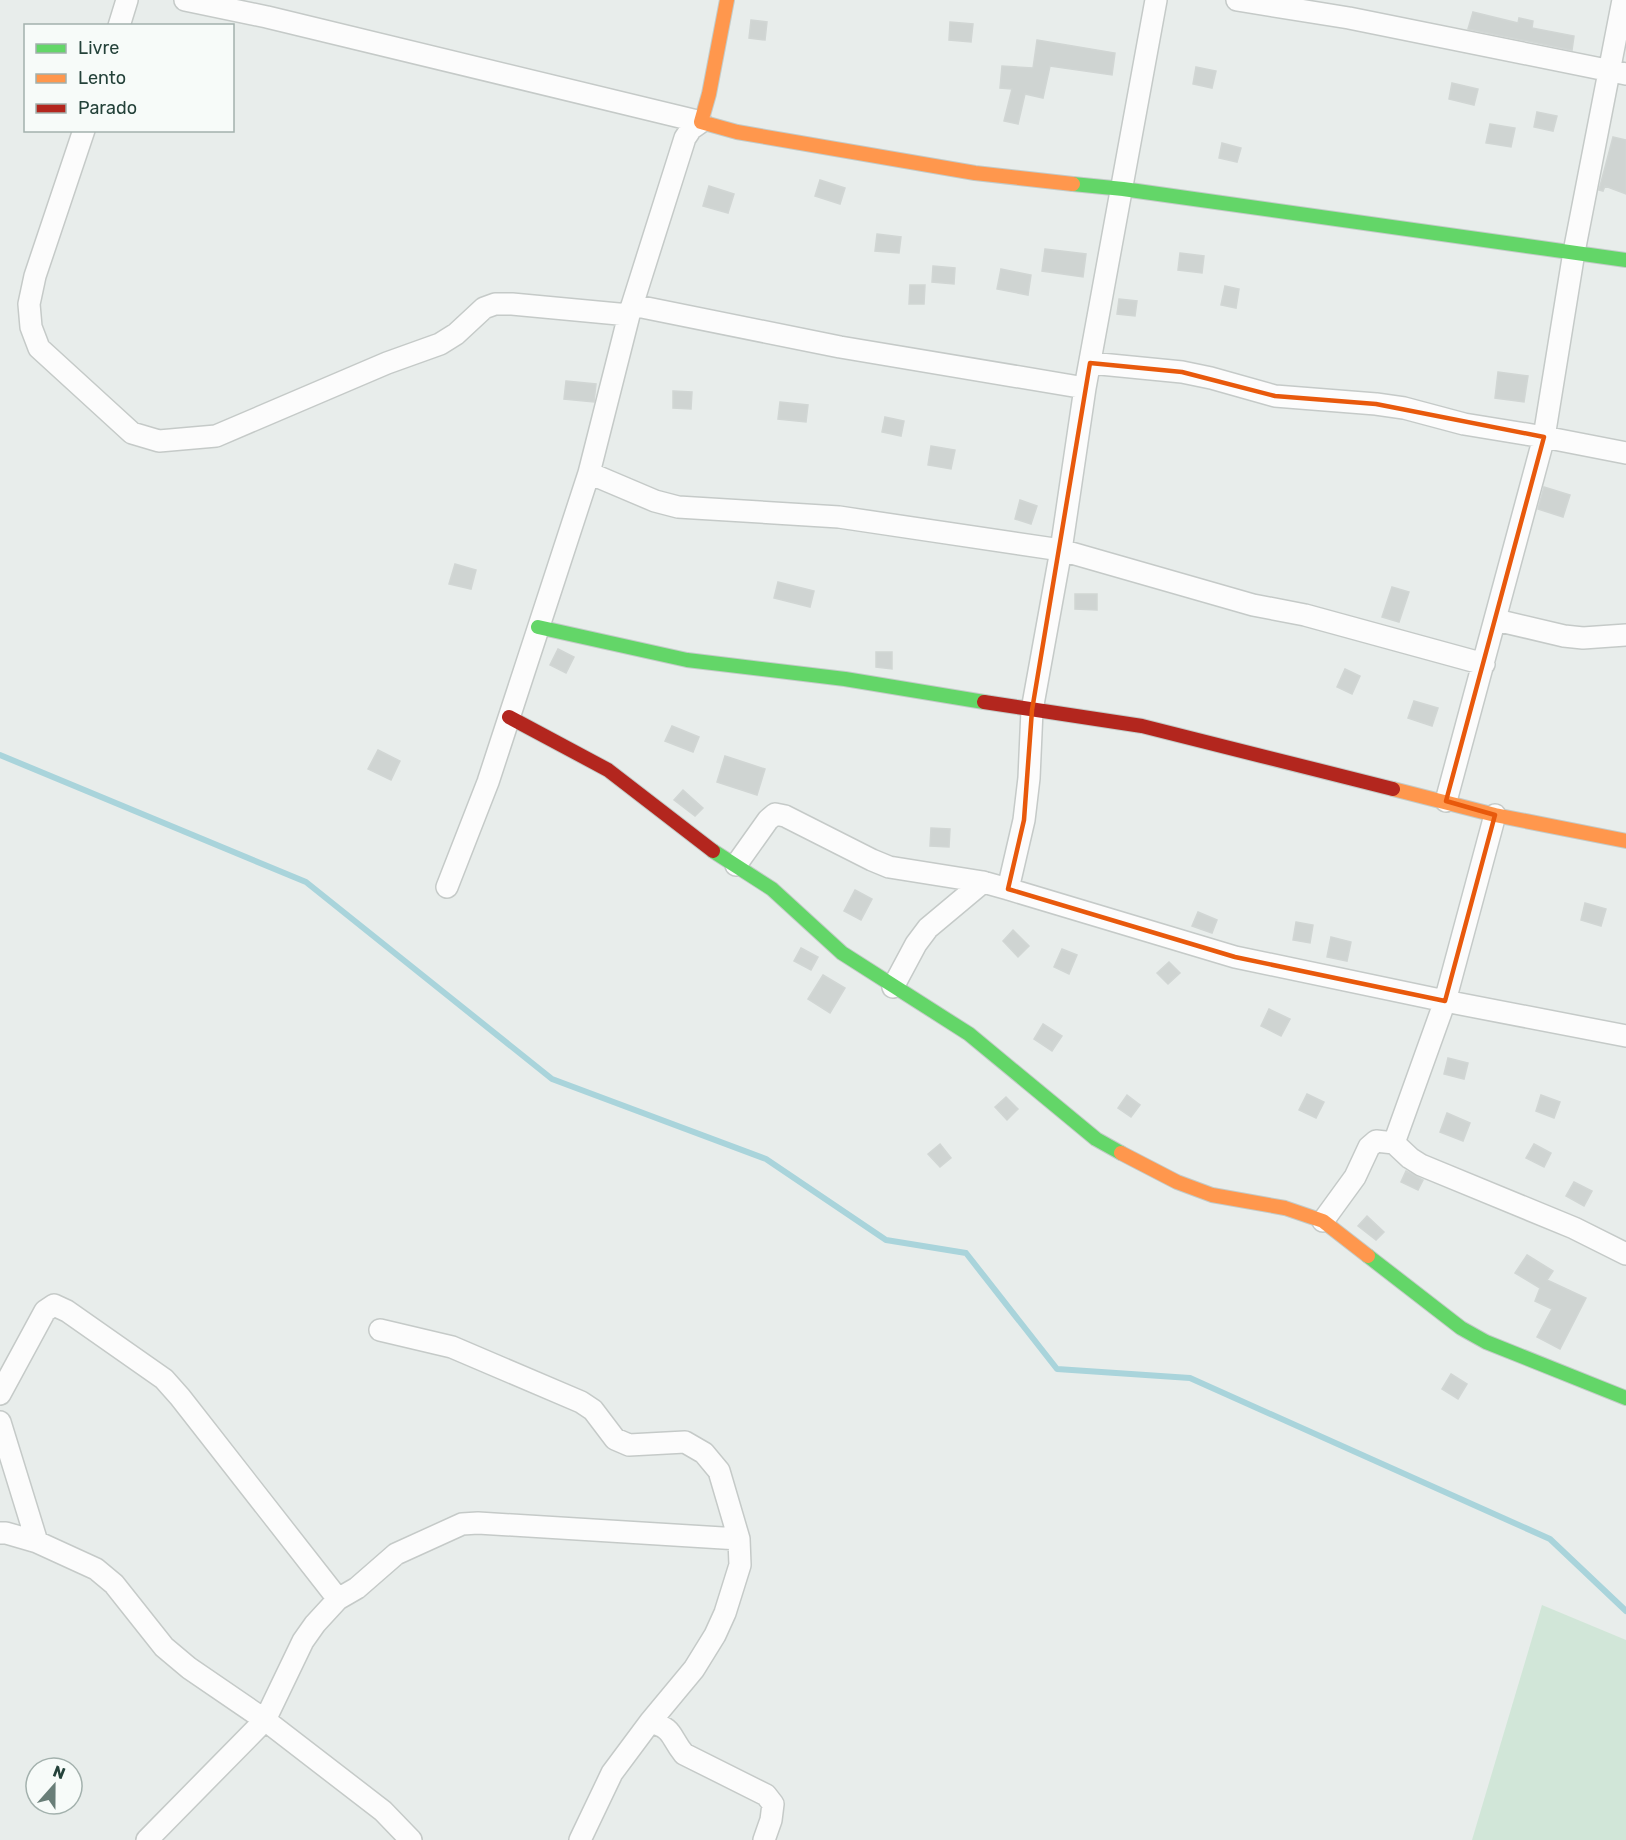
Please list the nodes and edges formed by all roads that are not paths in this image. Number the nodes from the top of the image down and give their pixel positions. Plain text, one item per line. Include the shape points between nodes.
1 (127, 0) edge
2 (185, 0) edge
3 (727, 0) edge
4 (1156, 0) edge
5 (1237, 0) edge
6 (1623, 0) edge
7 (270, 9) edge
8 (120, 24) edge
9 (1618, 73) edge
10 (701, 122) junction
11 (83, 132) edge
12 (1123, 189) junction
13 (1574, 252) junction
14 (1626, 260) edge
15 (630, 310) junction
16 (1090, 363) junction
17 (1085, 388) junction
18 (1544, 437) junction
19 (1626, 453) edge
20 (589, 473) junction
21 (1061, 550) junction
22 (1496, 620) junction
23 (538, 627) junction
24 (1626, 635) edge
25 (1484, 664) junction
26 (1032, 710) junction
27 (509, 717) junction
28 (1446, 801) junction
29 (1495, 815) junction
30 (1626, 841) edge
31 (736, 865) junction
32 (983, 882) junction
33 (447, 887) dead end
34 (1008, 889) junction
35 (893, 987) junction
36 (1445, 1001) junction
37 (1626, 1036) edge
38 (1394, 1143) junction
39 (1323, 1221) junction
40 (1626, 1254) edge
41 (380, 1330) dead end
42 (0, 1394) edge
43 (1626, 1398) edge
44 (0, 1422) edge
45 (0, 1533) edge
46 (739, 1539) junction
47 (37, 1542) junction
48 (338, 1599) junction
49 (265, 1720) junction
50 (650, 1722) junction
51 (147, 1840) edge
52 (411, 1840) edge
53 (580, 1840) edge
54 (764, 1840) edge

1 - 8 street
2 - 7 street
3 - 10 street
4 - 12 street
5 - 9 street via 1349,18
6 - 9 street
7 - 10 street
9 - 13 street
10 - 12 street via 737,132 975,173
10 - 15 street via 685,138
11 - 15 street via 35,276 29,304 31,327 39,348 132,433 145,438 159,441 216,436 440,344 484,308 495,304
12 - 13 street
12 - 16 street
13 - 14 street
13 - 18 street
15 - 17 street
15 - 20 street
16 - 17 street
16 - 18 street via 1182,372 1275,396 1385,405 1464,424
17 - 21 street
18 - 19 street
18 - 22 street
20 - 21 street via 678,507 839,517
20 - 23 street
21 - 25 street via 1253,605 1305,615
21 - 26 street
22 - 24 street via 1564,636
22 - 25 street
23 - 26 street via 687,660
23 - 27 street
25 - 28 street
26 - 28 street via 1142,726
26 - 34 street via 1024,820
27 - 31 street via 608,770
27 - 33 street
28 - 29 street
29 - 30 street
29 - 36 street
31 - 32 street via 775,814 889,867
31 - 35 street via 772,889 842,953
32 - 34 street
32 - 35 street via 928,928
34 - 36 street via 1235,957
35 - 39 street via 969,1034 1096,1139 1136,1162 1212,1195 1285,1208
36 - 37 street
36 - 38 street
38 - 39 street via 1376,1141 1369,1147 1355,1177
38 - 40 street via 1421,1165 1574,1228
39 - 43 street via 1461,1328 1486,1342
41 - 46 street via 452,1347 581,1402 593,1410 615,1439 629,1445 685,1442 704,1453 719,1471
42 - 48 street via 45,1311 54,1305 67,1311 164,1379
44 - 47 street
45 - 47 street
46 - 48 street via 462,1524 396,1554
46 - 50 street via 740,1564 715,1635 694,1669
47 - 49 street via 96,1569 114,1584 164,1647
48 - 49 street via 303,1641
49 - 51 street
49 - 52 street via 383,1810
50 - 53 street via 612,1773
50 - 54 street via 671,1732 684,1754 766,1795 773,1804

